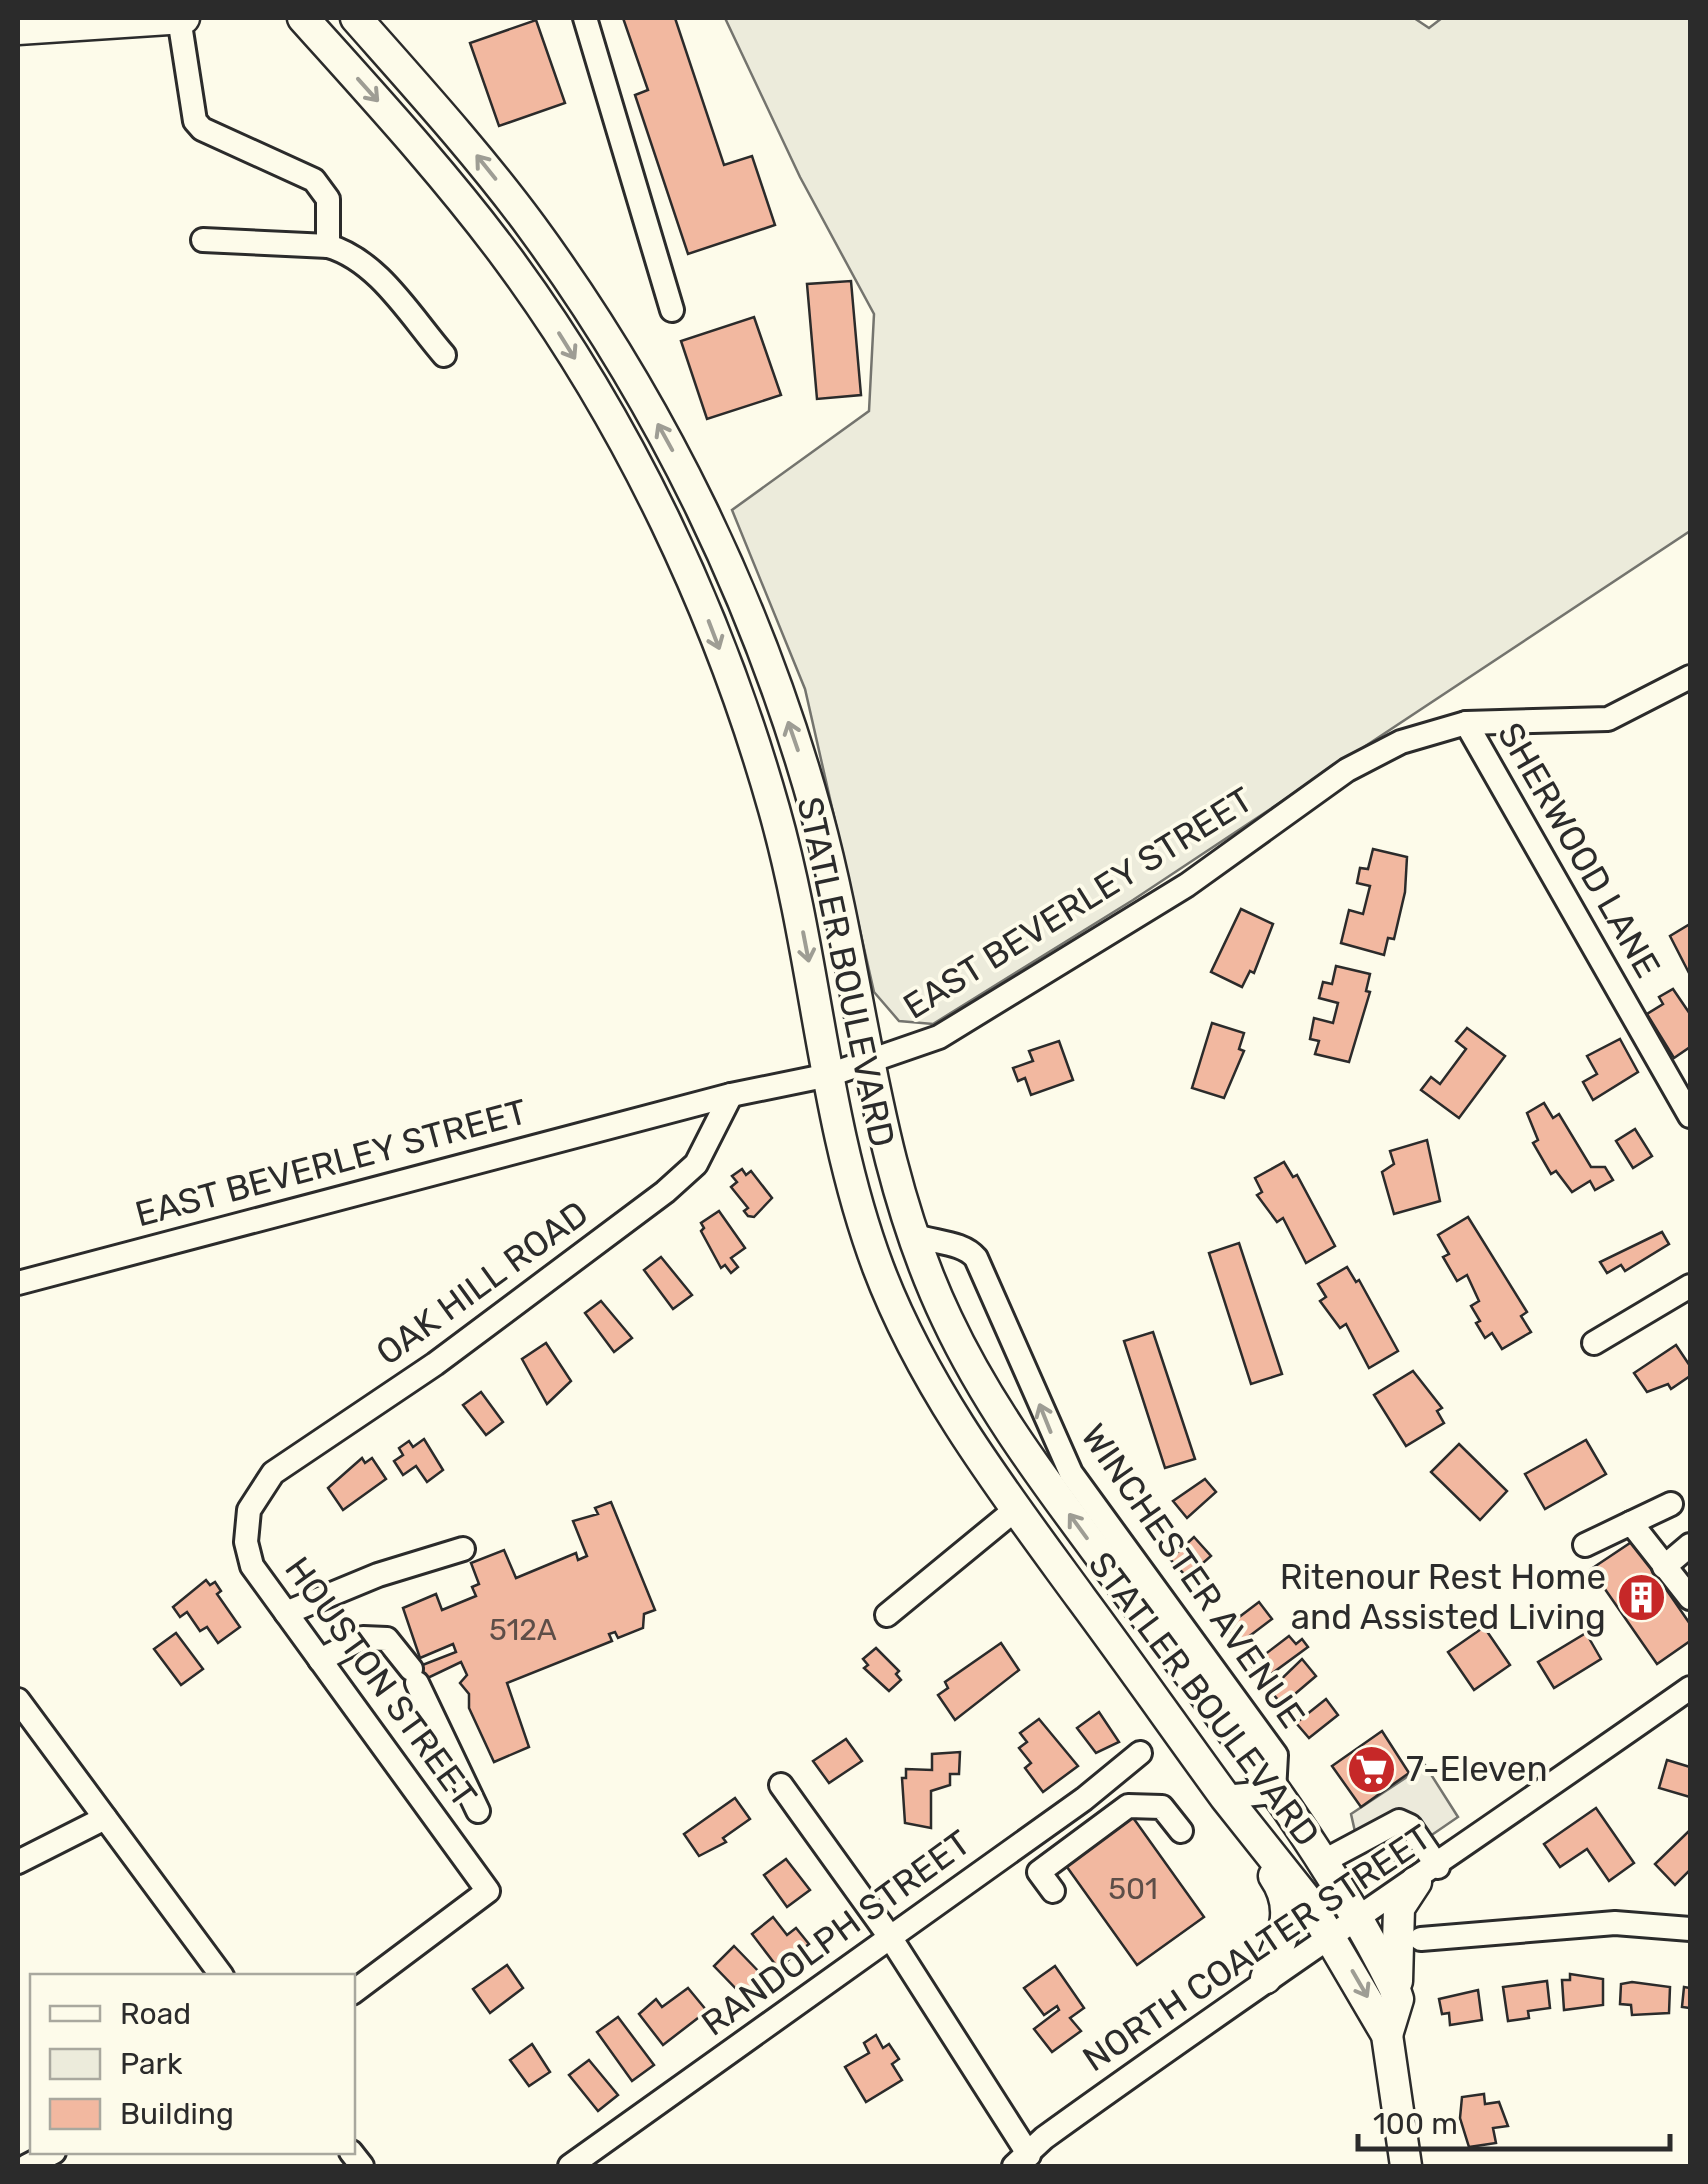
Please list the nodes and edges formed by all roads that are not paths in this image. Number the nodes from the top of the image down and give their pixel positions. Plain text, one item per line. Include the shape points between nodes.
1 (181, 18) edge
2 (303, 18) edge
3 (356, 18) edge
4 (585, 18) edge
5 (18, 29) edge
6 (202, 240) dead end
7 (328, 246) junction
8 (672, 310) dead end
9 (444, 355) dead end
10 (1690, 677) edge
11 (1466, 723) junction
12 (868, 1060) junction
13 (829, 1076) junction
14 (731, 1094) junction
15 (1690, 1116) edge
16 (912, 1234) junction
17 (18, 1283) edge
18 (1690, 1286) edge
19 (1594, 1343) dead end
20 (1672, 1504) dead end
21 (250, 1506) joint
22 (1016, 1509) junction
23 (1631, 1523) junction
24 (1585, 1545) dead end
25 (1690, 1545) edge
26 (464, 1549) dead end
27 (1664, 1567) junction
28 (1690, 1598) edge
29 (286, 1614) junction
30 (887, 1616) dead end
31 (396, 1650) junction
32 (320, 1660) junction
33 (418, 1684) junction
34 (1690, 1688) edge
35 (18, 1700) edge
36 (1140, 1753) dead end
37 (781, 1785) dead end
38 (1274, 1792) junction
39 (1225, 1797) junction
40 (478, 1811) dead end
41 (105, 1818) junction
42 (1181, 1831) dead end
43 (1324, 1861) junction
44 (18, 1862) edge
45 (1427, 1874) junction
46 (1053, 1891) dead end
47 (1358, 1918) junction
48 (1690, 1929) edge
49 (1330, 1936) junction
50 (890, 1937) junction
51 (1421, 1938) dead end
52 (221, 1974) edge
53 (1266, 1978) junction
54 (355, 1990) edge
55 (1398, 1999) junction
56 (1388, 2035) junction
57 (50, 2154) edge
58 (1022, 2161) edge
59 (27, 2166) edge
60 (570, 2166) edge
61 (1406, 2166) edge

1 - 5 main road
1 - 7 street via 195,121 314,180 328,199
2 -> 13 main road, STATLER BOULEVARD via 441,174 530,290 663,518 716,639 774,808
12 -> 3 main road, STATLER BOULEVARD via 829,861 800,758 749,617 681,467 626,368 539,237
4 - 8 street
6 - 7 street
7 - 9 street via 348,251 370,269
10 - 11 street, EAST BEVERLEY STREET via 1598,721
11 - 12 street, EAST BEVERLEY STREET via 1371,756 1186,885 939,1037
11 - 15 street, SHERWOOD LANE
12 - 13 street, EAST BEVERLEY STREET
12 - 16 main road, STATLER BOULEVARD
13 - 14 street, EAST BEVERLEY STREET
13 - 22 main road, STATLER BOULEVARD via 879,1268 948,1407
14 - 17 street, EAST BEVERLEY STREET
14 - 21 street, OAK HILL ROAD via 696,1164 665,1192 435,1364 276,1470
38 -> 16 main road, STATLER BOULEVARD via 988,1396 942,1311
38 -> 16 street, WINCHESTER AVENUE via 1273,1748 1059,1452 976,1258 957,1245
18 - 19 street
20 - 23 street
21 - 29 street, HOUSTON STREET via 250,1558
22 - 30 street
22 - 39 main road, STATLER BOULEVARD
23 - 24 street
23 - 27 street
25 - 27 street
26 - 29 street via 378,1575
27 - 28 street
29 - 32 street, HOUSTON STREET
31 - 32 street via 387,1639 363,1638
31 - 33 street
31 - 33 street via 410,1689
32 - 54 street, HOUSTON STREET via 488,1890
33 - 40 street
34 - 45 street, NORTH COALTER STREET
35 - 41 street
36 - 50 street, RANDOLPH STREET
37 - 50 street
38 - 39 street
38 - 43 main road, STATLER BOULEVARD
39 - 49 main road, STATLER BOULEVARD
39 - 53 main road via 1287,1902 1287,1924
41 - 44 street
41 - 52 street
42 - 46 street via 1162,1807 1128,1806 1039,1872
43 - 45 street via 1399,1821 1410,1826
43 - 47 main road, STATLER BOULEVARD
45 - 47 street, NORTH COALTER STREET
45 - 55 main road via 1399,1908
47 - 49 street, NORTH COALTER STREET
47 - 55 main road, STATLER BOULEVARD
48 - 51 street via 1615,1923
49 - 53 street, NORTH COALTER STREET
49 -> 56 main road, STATLER BOULEVARD
50 - 58 street
50 - 60 street, RANDOLPH STREET
53 - 58 street, NORTH COALTER STREET via 1044,2138
55 - 56 main road
56 - 61 main road
57 - 59 street

